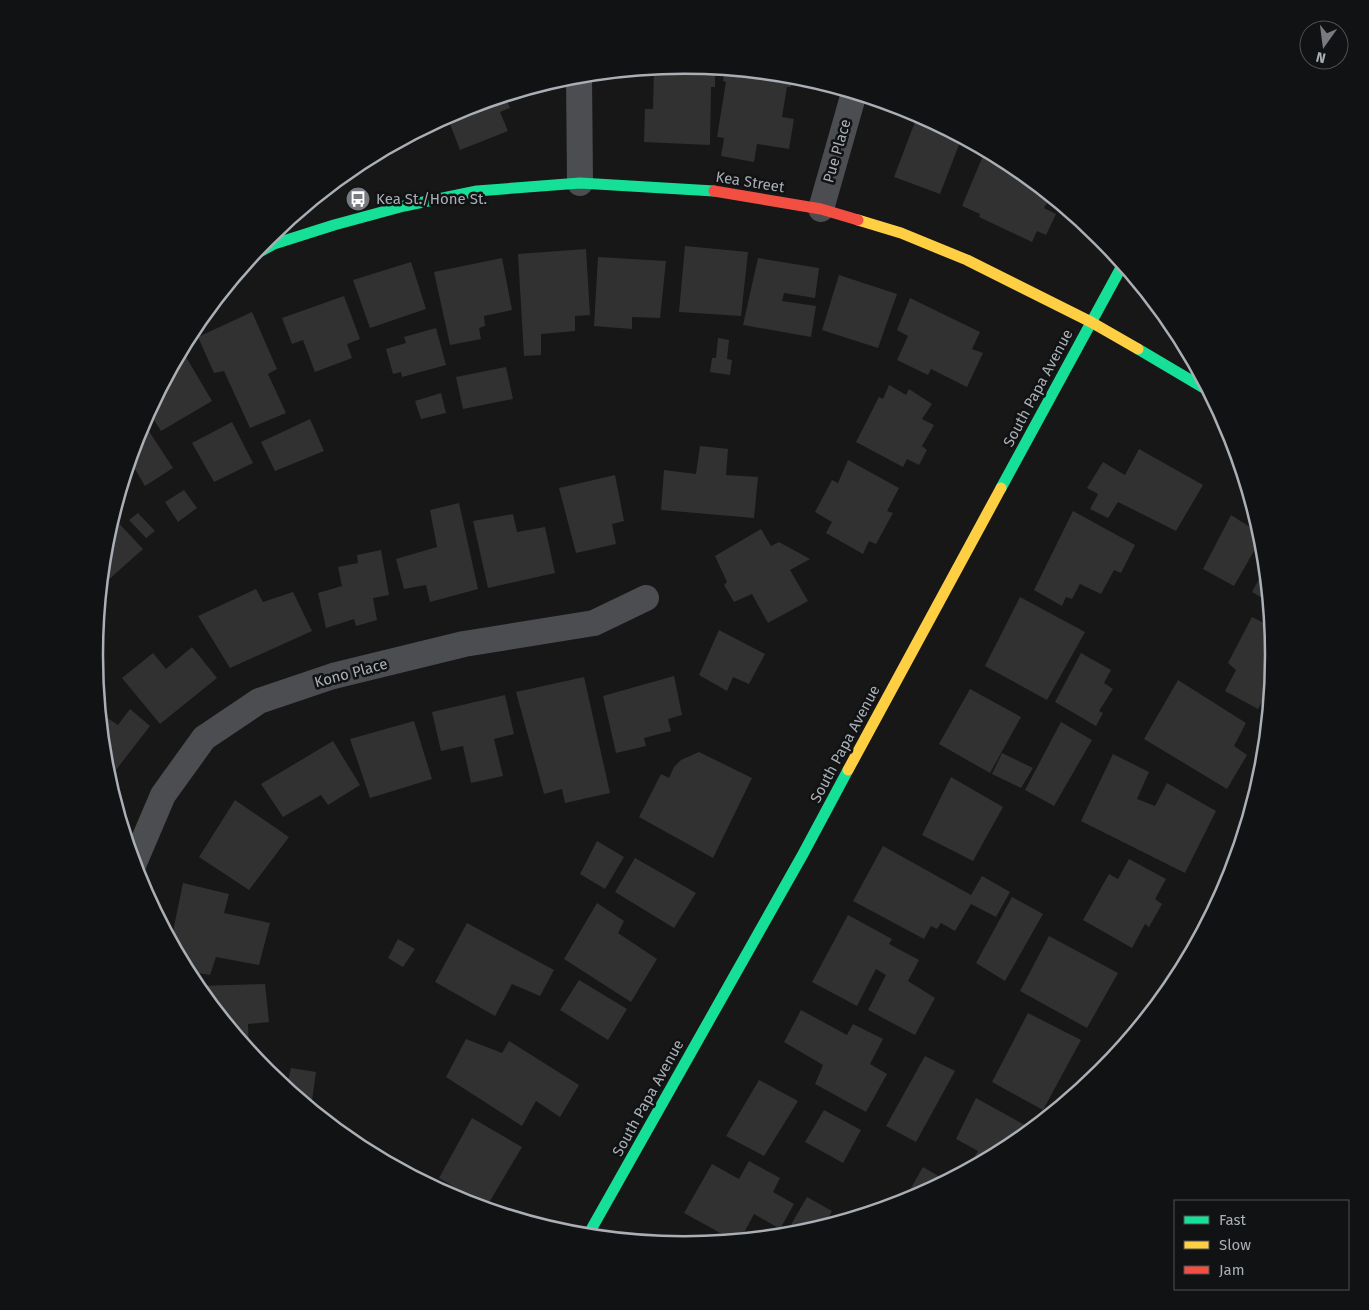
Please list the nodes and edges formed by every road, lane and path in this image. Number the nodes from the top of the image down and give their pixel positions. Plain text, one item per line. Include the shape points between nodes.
1 (579, 84) edge
2 (852, 99) edge
3 (580, 183) junction
4 (821, 210) junction
5 (275, 242) edge
6 (1120, 270) edge
7 (1091, 322) junction
8 (1199, 385) edge
9 (646, 598) dead end
10 (138, 853) edge
11 (592, 1228) edge

1 - 3 street
2 - 4 street, Pue Place
3 - 4 street, Kea Street via 711,190
3 - 5 street, Kea Street via 477,191 404,206
4 - 7 street, Kea Street via 901,233 967,260
6 - 7 street, South Papa Avenue
7 - 8 street, Kea Street
7 - 11 street, South Papa Avenue via 803,854
9 - 10 street, Kono Place via 594,623 464,644 333,676 259,701 204,738 163,795

